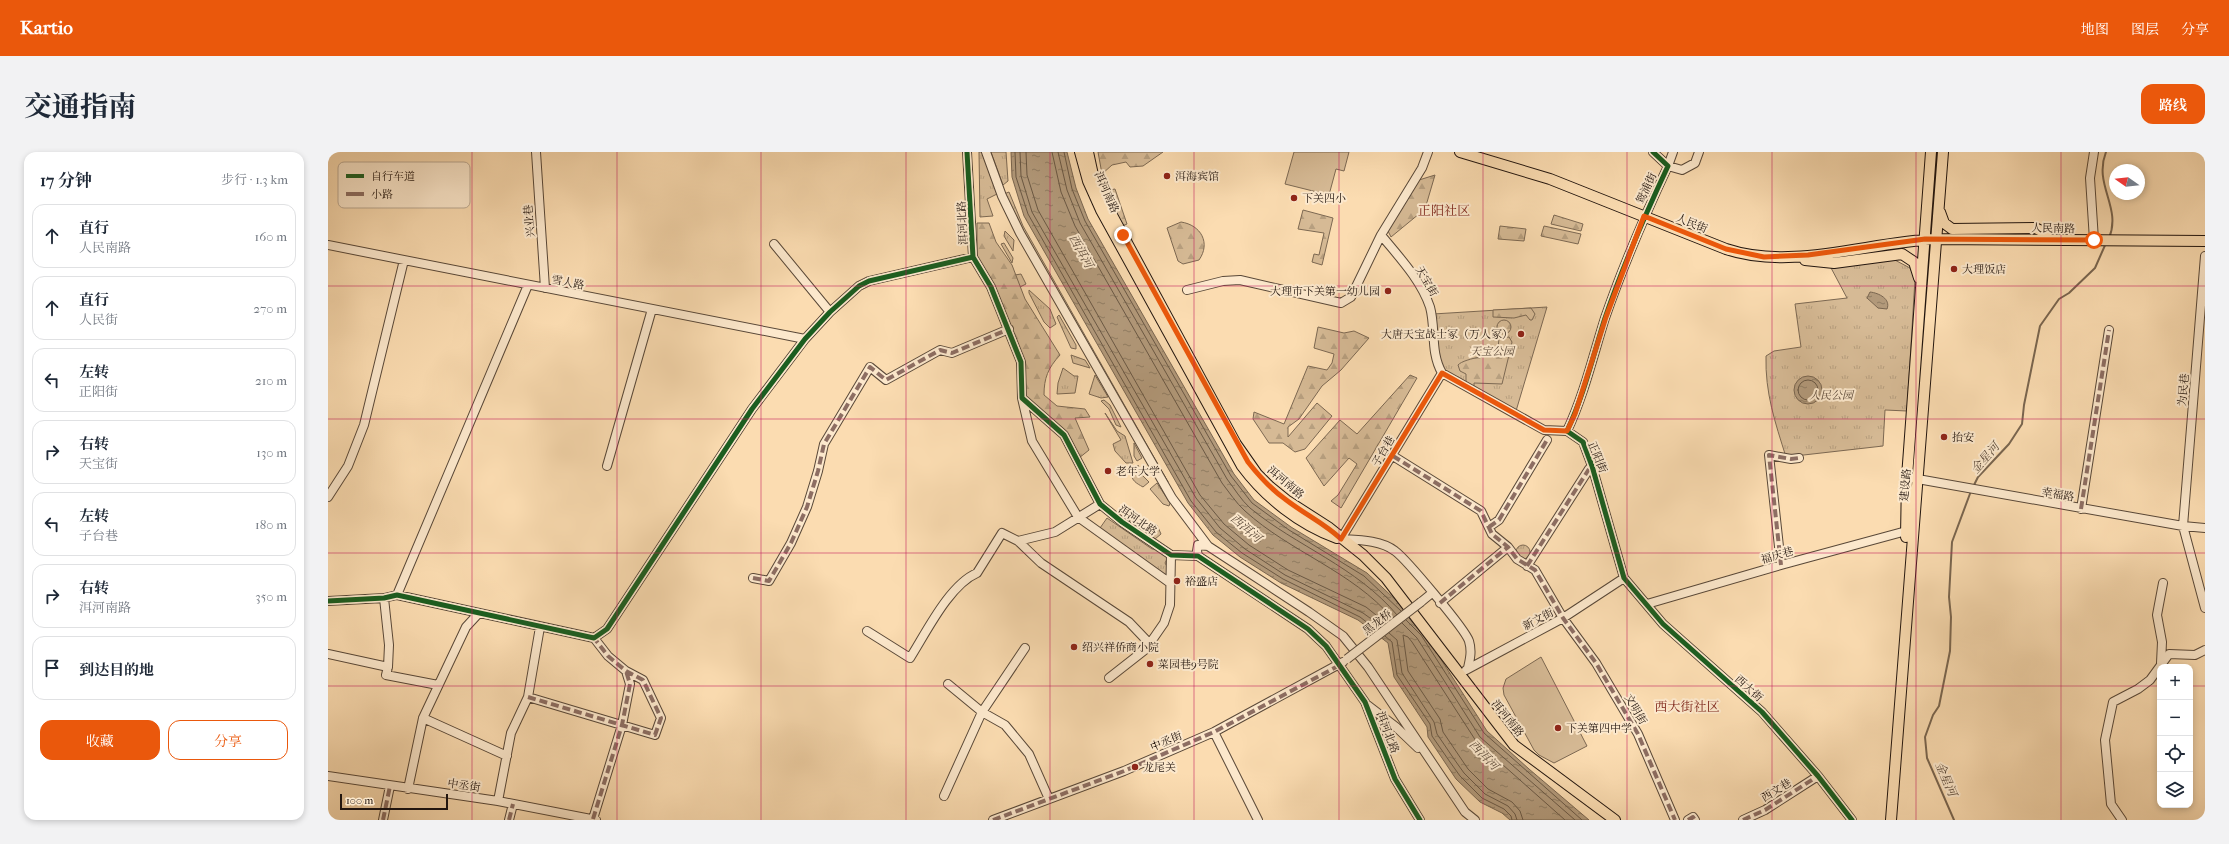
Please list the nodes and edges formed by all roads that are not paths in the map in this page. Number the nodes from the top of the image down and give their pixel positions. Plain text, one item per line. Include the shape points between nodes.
1 (536, 152) edge
2 (967, 152) edge
3 (986, 152) edge
4 (1080, 152) edge
5 (1088, 152) edge
6 (1428, 152) edge
7 (1460, 152) edge
8 (1653, 152) edge
9 (1673, 152) edge
10 (1699, 152) edge
11 (1931, 152) edge
12 (1943, 152) edge
13 (2094, 152) edge
14 (1668, 166) junction
15 (1939, 204) junction
16 (1644, 216) junction
17 (1381, 235) junction
18 (1925, 239) junction
19 (1936, 239) junction
20 (2049, 240) junction
21 (2103, 240) junction
22 (2205, 241) edge
23 (774, 244) dead end
24 (328, 245) edge
25 (2205, 256) edge
26 (973, 257) junction
27 (1775, 257) junction
28 (404, 260) junction
29 (528, 285) junction
30 (545, 288) junction
31 (1187, 290) dead end
32 (1921, 292) junction
33 (652, 309) junction
34 (830, 312) junction
35 (1009, 329) junction
36 (2109, 330) dead end
37 (805, 339) junction
38 (1442, 373) junction
39 (1022, 398) junction
40 (1567, 431) junction
41 (1547, 440) dead end
42 (1393, 456) junction
43 (1799, 458) dead end
44 (607, 466) dead end
45 (1589, 469) dead end
46 (1907, 477) junction
47 (1918, 479) junction
48 (328, 497) edge
49 (1100, 504) junction
50 (2081, 509) junction
51 (1078, 517) junction
52 (2183, 526) junction
53 (1489, 528) junction
54 (2205, 528) edge
55 (1910, 530) junction
56 (1341, 539) junction
57 (1018, 541) junction
58 (1208, 546) junction
59 (1508, 547) junction
60 (1171, 555) junction
61 (1198, 556) junction
62 (1781, 565) junction
63 (1526, 566) junction
64 (753, 578) dead end
65 (1624, 578) junction
66 (1170, 583) junction
67 (2163, 583) dead end
68 (1432, 593) junction
69 (397, 595) junction
70 (384, 598) junction
71 (328, 601) edge
72 (1440, 603) junction
73 (1647, 604) junction
74 (2205, 608) edge
75 (478, 614) junction
76 (1563, 618) junction
77 (540, 627) junction
78 (867, 631) dead end
79 (594, 638) junction
80 (1150, 644) junction
81 (1025, 648) dead end
82 (2205, 650) edge
83 (328, 654) edge
84 (2162, 663) junction
85 (1340, 665) junction
86 (388, 667) junction
87 (1468, 668) junction
88 (626, 671) junction
89 (1459, 675) junction
90 (1109, 678) dead end
91 (948, 684) dead end
92 (438, 685) junction
93 (528, 697) junction
94 (1364, 702) junction
95 (982, 712) junction
96 (423, 718) junction
97 (622, 725) junction
98 (1214, 732) junction
99 (1424, 754) junction
100 (507, 756) junction
101 (328, 776) edge
102 (1818, 776) junction
103 (390, 786) junction
104 (408, 789) junction
105 (944, 796) dead end
106 (1048, 799) junction
107 (498, 801) junction
108 (513, 804) junction
109 (594, 819) edge
110 (383, 820) edge
111 (509, 820) edge
112 (993, 820) edge
113 (1258, 820) edge
114 (1420, 820) edge
115 (1475, 820) edge
116 (1615, 820) edge
117 (1675, 820) edge
118 (1688, 820) edge
119 (1695, 820) edge
120 (1743, 820) edge
121 (1852, 820) edge
122 (1885, 820) edge
123 (1890, 820) edge
124 (2122, 820) edge

1 - 30 street, 兴业巷
2 - 26 street, 洱河北路
3 - 58 street via 1002,196 1020,233 1172,498
4 - 56 main road, 洱河南路 via 1088,181 1101,210 1242,466 1265,493 1282,506 1324,533
5 - 56 main road, 洱河南路 via 1093,175 1107,206 1244,456 1270,487
6 - 17 street via 1422,168
7 - 16 main road, 人民街 via 1550,179
8 - 14 street, 鸳浦街
9 - 14 street
10 - 14 street via 1695,163 1686,169
11 - 18 main road, 建设路
12 - 15 main road, 建设路
13 - 21 street via 2090,178
14 - 16 street, 鸳浦街
15 - 19 main road, 建设路
15 - 20 main road via 1942,220 1952,229 2035,228 2044,232
16 - 27 main road, 人民街 via 1738,253
16 - 40 street
17 - 31 street via 1351,296 1341,303 1240,280 1223,281
17 - 38 street, 天宝街 via 1415,279 1430,307 1436,361
18 - 19 main road, 人民南路
18 - 27 main road, 人民街
18 - 32 main road, 建设路
19 - 20 main road, 人民南路
19 - 47 main road, 建设路
20 - 21 main road, 人民南路
21 - 22 main road, 人民南路
23 - 34 street
24 - 28 street, 雪人路
25 - 52 street, 为民巷
26 - 34 street via 869,281 859,286
26 - 35 street, 洱河北路 via 991,287
27 - 32 main road via 1834,263 1902,254 1916,264
28 - 29 street, 雪人路
28 - 48 street via 364,425 348,466
29 - 30 street, 雪人路
29 - 69 street
30 - 33 street, 雪人路
32 - 46 main road, 建设路
33 - 37 street, 雪人路
33 - 44 street
34 - 37 street
35 - 39 street, 洱河北路 via 1021,362
35 - 64 street via 952,353 940,350 886,380 870,367 824,444 807,507 791,543 769,581
36 - 50 street
37 - 79 street via 752,409 607,630
38 - 40 street via 1544,430
38 - 42 street, 子台巷
39 - 49 street, 洱河北路 via 1064,435
39 - 51 street via 1032,441
40 - 65 street, 正阳街 via 1583,442 1588,454
41 - 53 street via 1498,520
42 - 53 street, 文明街 via 1481,511
42 - 56 street, 子台巷
43 - 62 street via 1769,455
45 - 63 street
46 - 47 street, 幸福路
46 - 55 main road, 建设路
47 - 50 street, 幸福路
47 - 55 main road, 建设路
49 - 51 street
49 - 60 street, 洱河北路
50 - 52 street, 幸福路
51 - 57 street via 1055,532
51 - 66 street
52 - 54 street, 幸福路
52 - 74 street, 为民巷
53 - 59 street, 文明街 via 1492,534
55 - 62 street, 福庆巷
55 - 122 main road, 建设路
55 - 123 main road, 建设路
56 - 68 street via 1368,541 1394,550 1414,569
56 - 89 main road, 洱河南路 via 1386,578
57 - 78 street via 1002,533 977,573 970,576 948,598 910,658
57 - 80 street via 1041,563 1129,622
58 - 61 street via 1198,545
58 - 99 street via 1343,636 1368,666
59 - 63 street, 文明街
59 - 72 street
60 - 61 street
60 - 66 street
61 - 85 street, 洱河北路 via 1308,629 1326,646
62 - 73 street, 福庆巷
63 - 76 street, 文明街 via 1535,570
65 - 73 street, 西大街
65 - 76 street, 新文街
66 - 80 street via 1170,605 1164,623
67 - 84 street via 2157,615 2162,642
68 - 72 street
68 - 85 street, 黑龙桥, bridge
69 - 70 street
69 - 75 street
70 - 71 street
70 - 86 street via 389,645
72 - 87 street via 1468,640
73 - 102 street, 西大街 via 1663,624 1762,712
75 - 77 street
75 - 92 street via 466,626
76 - 87 street, 新文街
76 - 117 street, 文明街 via 1596,663 1638,734
77 - 79 street
77 - 93 street
79 - 88 street via 608,656
80 - 90 street
81 - 95 street
82 - 84 street via 2195,655 2172,652
83 - 86 street
84 - 124 street via 2150,680 2117,698 2112,707 2105,740 2111,804
85 - 94 street, 洱河北路
85 - 98 street, 中丞街
86 - 92 street via 386,675
87 - 89 street, 新文街
88 - 97 street via 630,684
88 - 97 street via 643,680 661,718 655,734
89 - 116 main road, 洱河南路 via 1514,745
91 - 95 street
92 - 96 street
93 - 97 street
93 - 100 street via 511,733
94 - 99 street via 1396,727
94 - 114 street, 洱河北路 via 1396,779
95 - 105 street
95 - 106 street via 1005,725 1029,754
96 - 100 street
96 - 104 street
97 - 109 street
98 - 106 street, 中丞街 via 1124,771
98 - 113 street
99 - 115 street via 1464,812
100 - 107 street
101 - 103 street, 中丞街
102 - 120 street, 西文巷 via 1765,810
102 - 121 street, 西大街
103 - 104 street, 中丞街
103 - 110 street
104 - 107 street, 中丞街
106 - 112 street, 中丞街
107 - 108 street, 中丞街
108 - 109 street, 中丞街
108 - 111 street
118 - 119 street

